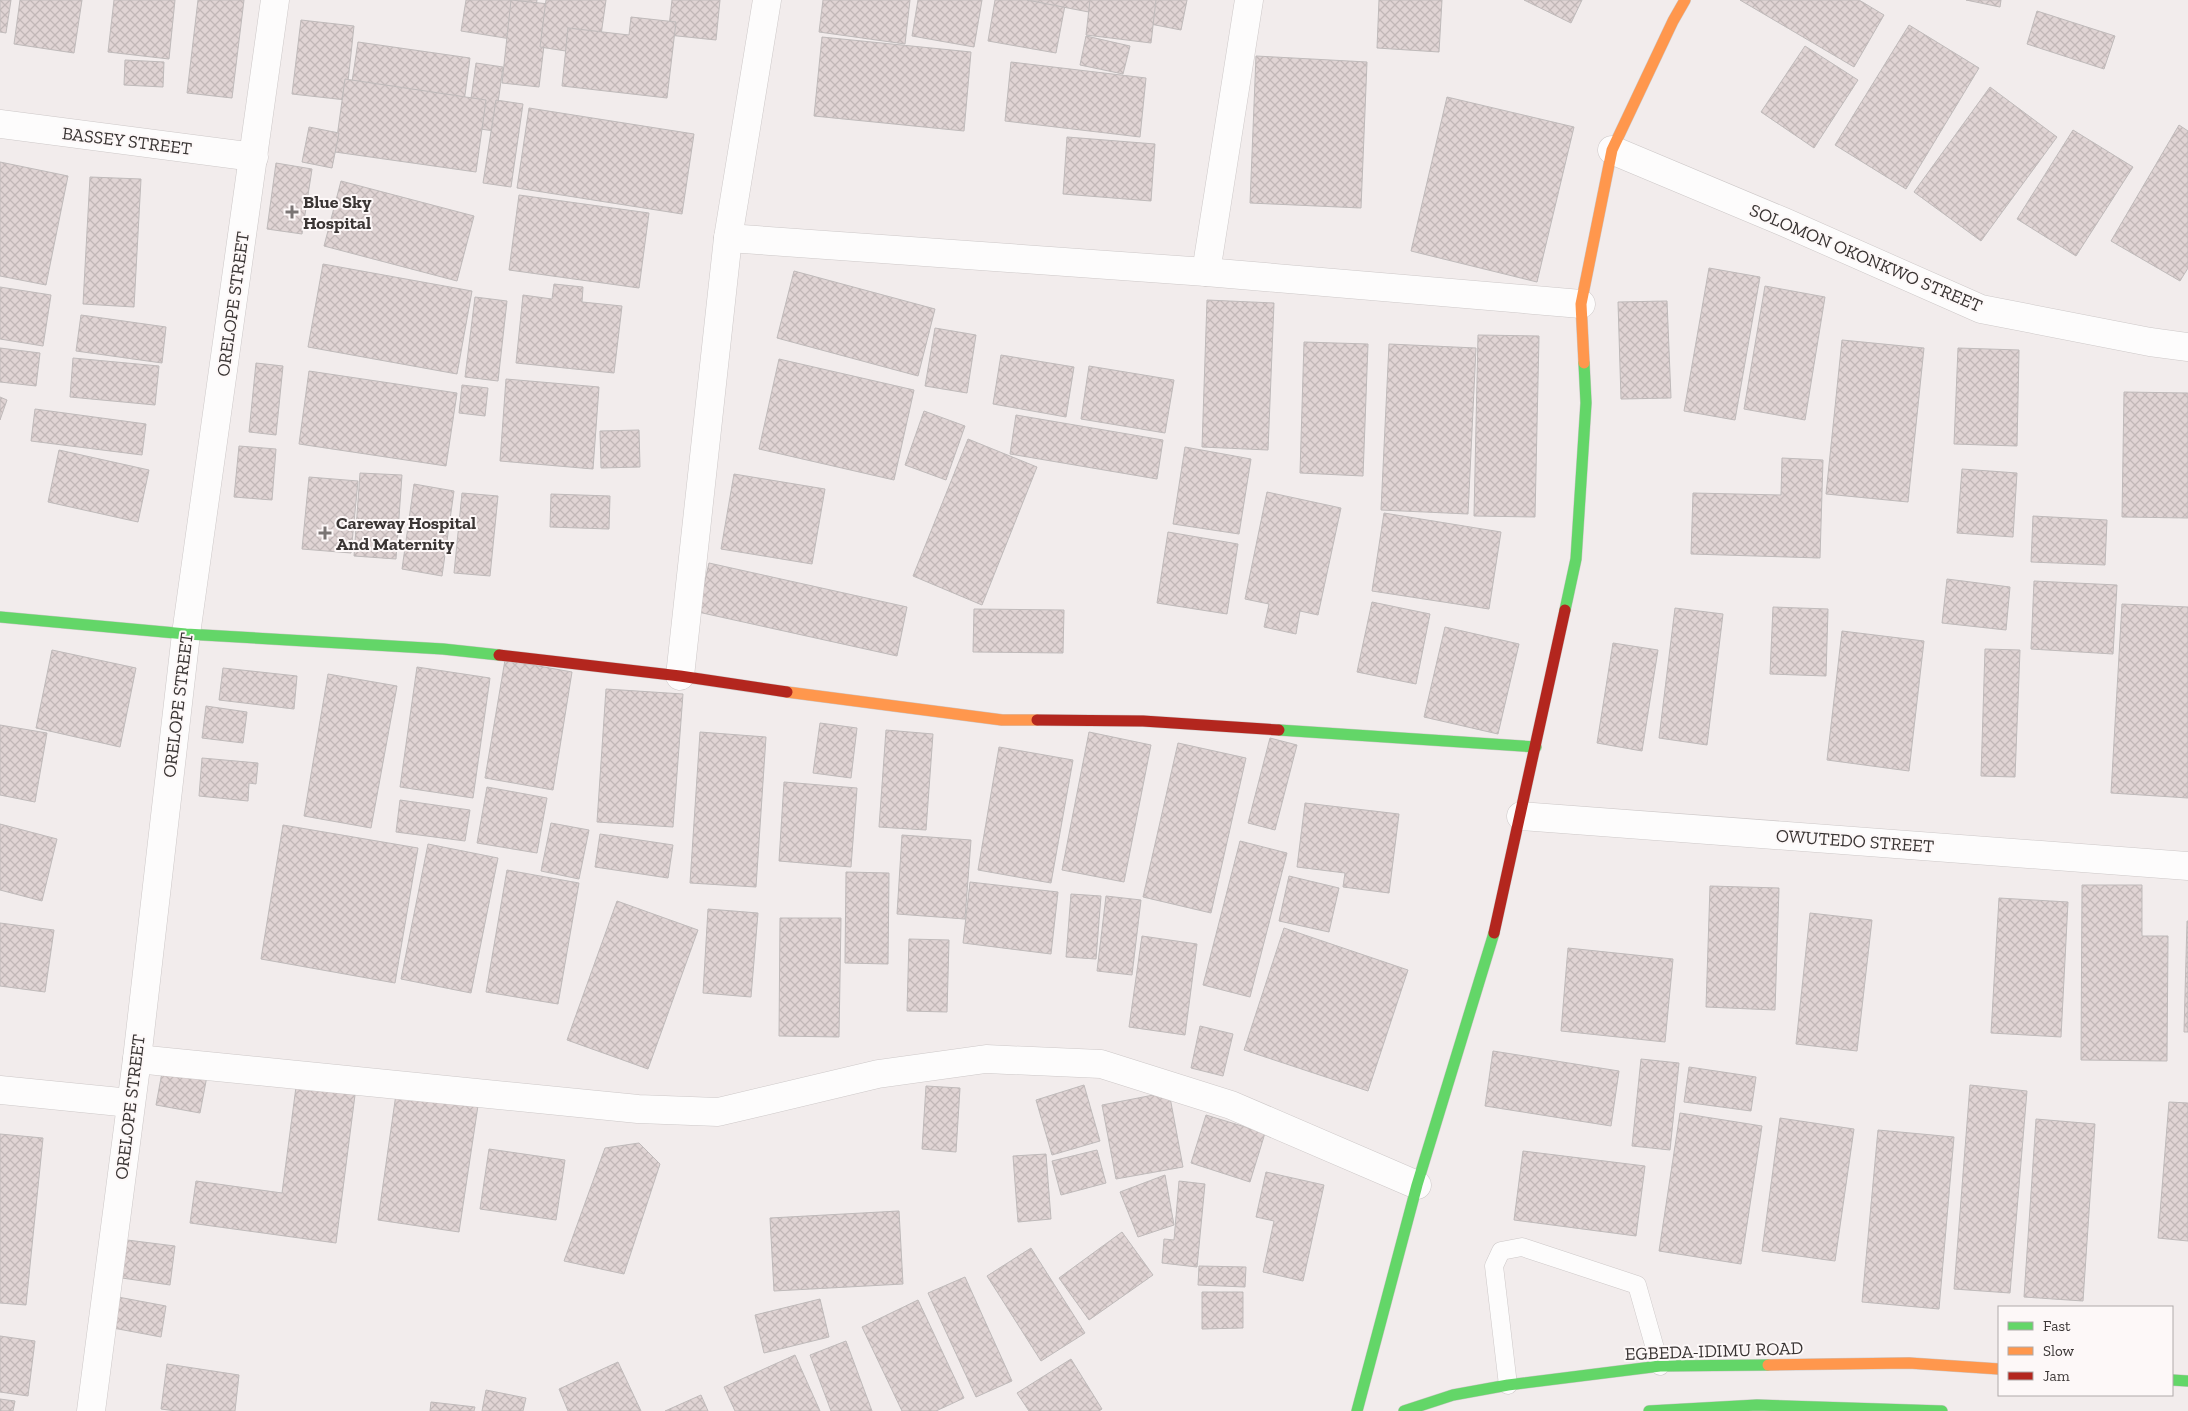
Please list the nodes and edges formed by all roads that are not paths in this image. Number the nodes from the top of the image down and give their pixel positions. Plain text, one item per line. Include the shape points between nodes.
1 (275, 0) edge
2 (767, 0) edge
3 (1250, 0) edge
4 (1685, 0) edge
5 (0, 124) edge
6 (1612, 150) junction
7 (254, 157) junction
8 (728, 238) junction
9 (1206, 272) junction
10 (1581, 304) junction
11 (2188, 347) edge
12 (0, 617) edge
13 (186, 634) junction
14 (680, 676) junction
15 (1536, 747) junction
16 (1522, 816) junction
17 (2188, 866) edge
18 (137, 1059) junction
19 (0, 1090) edge
20 (130, 1103) junction
21 (1417, 1185) junction
22 (1660, 1366) junction
23 (1998, 1369) edge
24 (2173, 1380) edge
25 (2188, 1381) edge
26 (1508, 1385) junction
27 (91, 1411) edge
28 (1357, 1411) edge
29 (1404, 1411) edge
30 (1649, 1411) edge
31 (1942, 1411) edge

1 - 7 street, ORELOPE STREET
2 - 8 street
3 - 9 street
4 - 6 street
5 - 7 street, BASSEY STREET
6 - 10 street
6 - 11 street, SOLOMON OKONKWO STREET via 1981,310
7 - 13 street, ORELOPE STREET
8 - 9 street
8 - 14 street
9 - 10 street
10 - 15 street via 1586,403 1576,559
12 - 13 street
13 - 14 street via 443,649
13 - 18 street, ORELOPE STREET
14 - 15 street via 1002,720 1143,721
15 - 16 street
16 - 17 street, OWUTEDO STREET
16 - 21 street via 1493,937
18 - 20 street, ORELOPE STREET
18 - 21 street via 638,1109 718,1112 878,1074 986,1059 1101,1064 1231,1105
19 - 20 street
20 - 27 street, ORELOPE STREET
21 - 28 street
22 - 23 street, EGBEDA-IDIMU ROAD via 1909,1363
22 - 26 street, EGBEDA-IDIMU ROAD
22 - 26 lane via 1637,1285 1522,1247 1501,1251 1494,1266
24 - 25 street
26 - 29 street, EGBEDA-IDIMU ROAD via 1453,1395
30 - 31 street via 1757,1405

